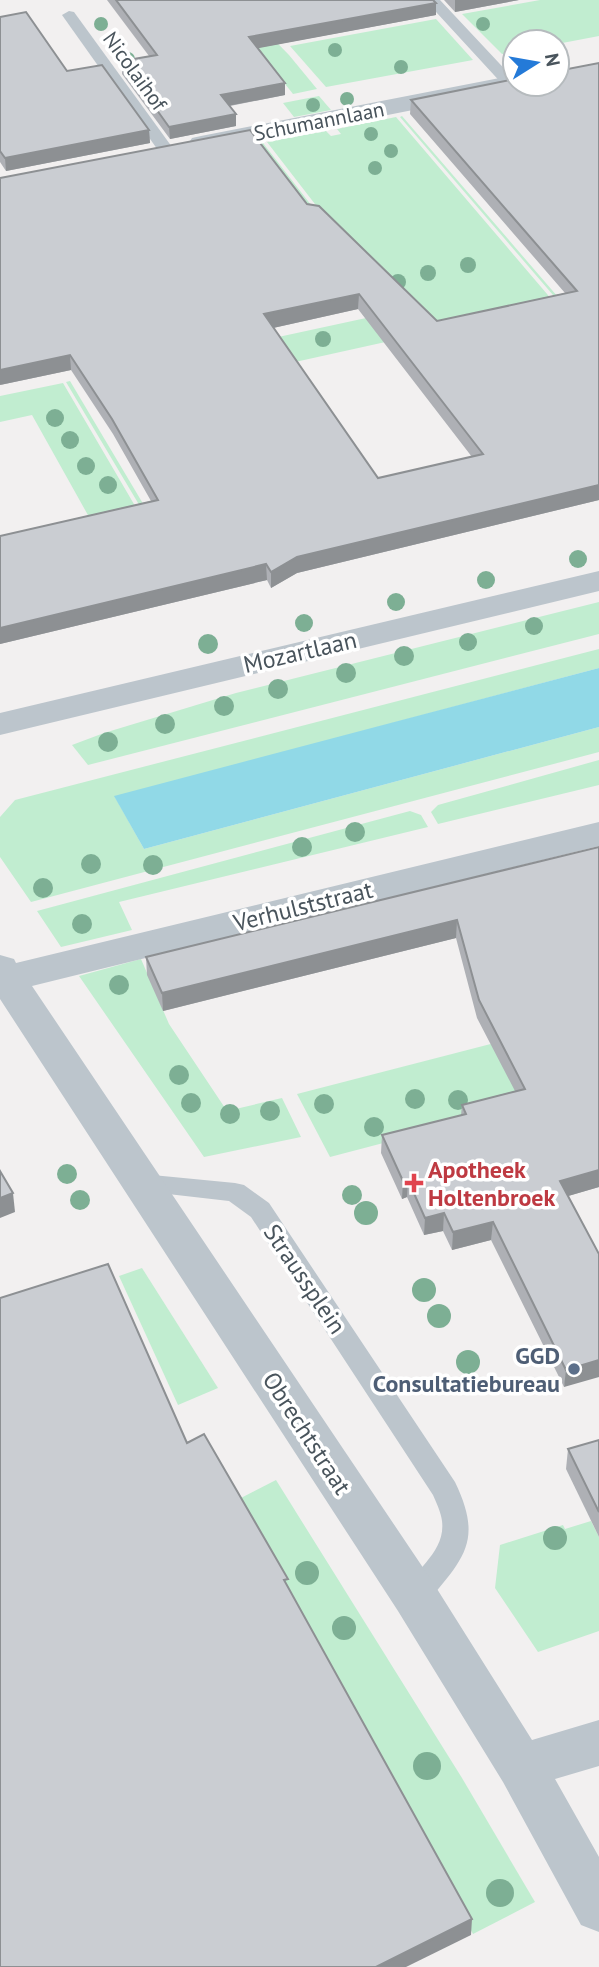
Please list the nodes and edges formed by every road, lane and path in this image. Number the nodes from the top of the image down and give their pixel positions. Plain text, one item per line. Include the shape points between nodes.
1 (432, 0) edge
2 (69, 15) dead end
3 (501, 72) edge
4 (501, 85) edge
5 (155, 153) joint
6 (599, 580) edge
7 (0, 724) edge
8 (599, 834) edge
9 (4, 975) edge
10 (142, 1183) junction
11 (415, 1595) junction
12 (599, 1743) edge
13 (521, 1766) junction
14 (599, 1907) edge

1 - 3 lane
2 - 5 lane, Nicolaihof
4 - 5 street, Schumannlaan
6 - 7 street, Mozartlaan
8 - 9 street, Verhulststraat
9 - 10 street, Obrechtstraat
10 - 11 street, Obrechtstraat
10 - 11 lane, Straussplein via 235,1192 260,1210 438,1478 456,1521 451,1553
11 - 13 street, Obrechtstraat
12 - 13 street
13 - 14 street, Obrechtstraat

